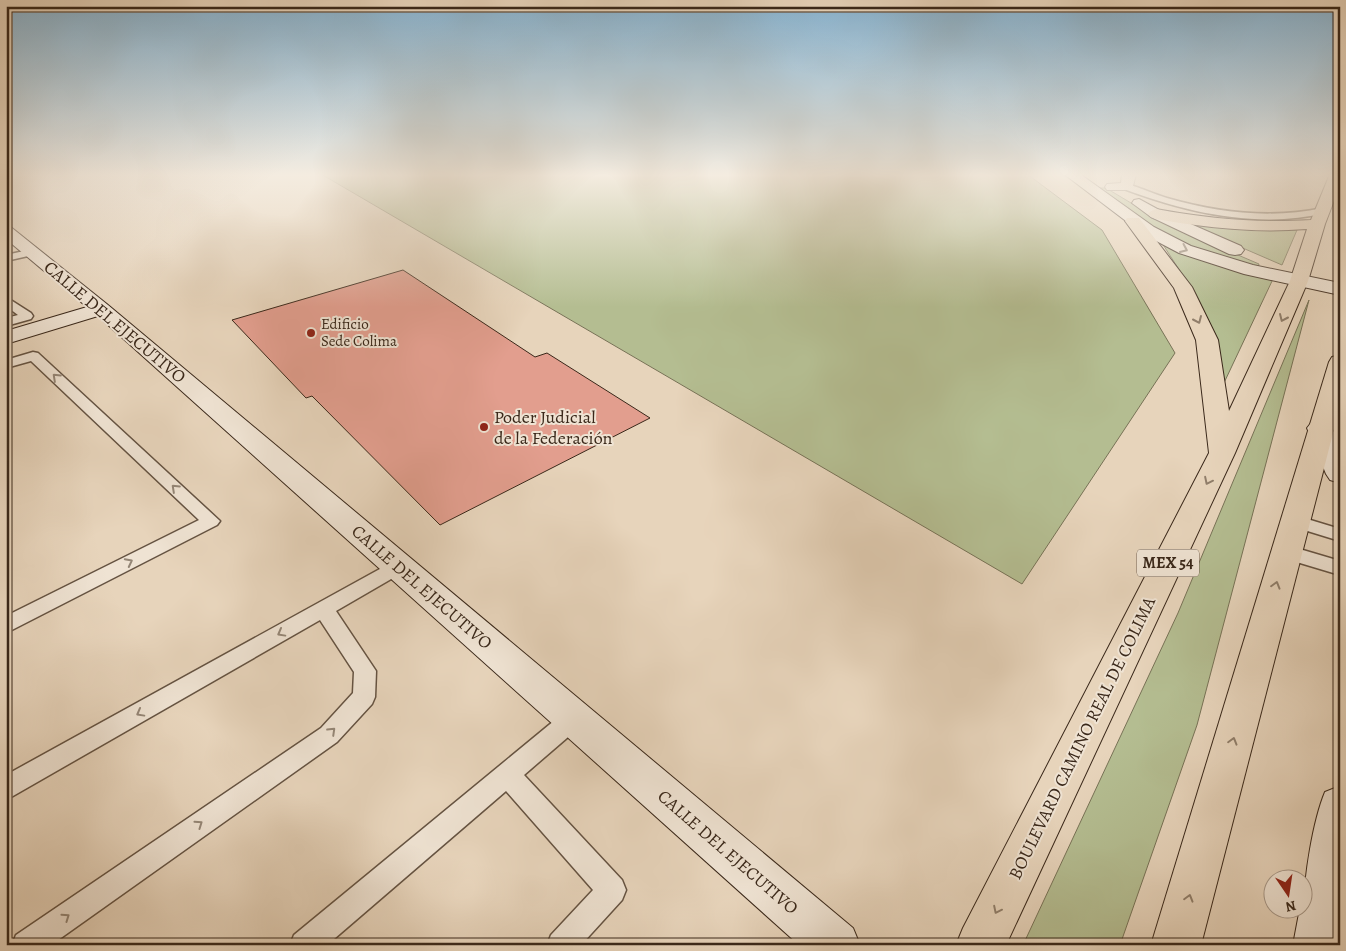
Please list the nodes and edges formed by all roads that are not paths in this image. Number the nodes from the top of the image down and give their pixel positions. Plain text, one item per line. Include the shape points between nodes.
1 (1130, 218) edge
2 (1166, 218) edge
3 (1181, 218) edge
4 (1318, 218) edge
5 (1320, 218) edge
6 (1133, 221) junction
7 (6, 231) edge
8 (19, 255) edge
9 (1300, 276) junction
10 (1340, 278) edge
11 (1340, 289) edge
12 (6, 300) edge
13 (101, 309) junction
14 (6, 322) edge
15 (6, 338) edge
16 (1340, 362) edge
17 (6, 364) edge
18 (1320, 428) junction
19 (1222, 453) junction
20 (1340, 474) edge
21 (1340, 535) edge
22 (1290, 536) junction
23 (398, 566) junction
24 (1340, 568) edge
25 (324, 609) junction
26 (6, 624) edge
27 (574, 718) junction
28 (507, 774) junction
29 (6, 788) edge
30 (1340, 806) edge
31 (26, 945) edge
32 (304, 945) edge
33 (561, 945) edge
34 (836, 945) edge
35 (980, 945) edge
36 (1176, 945) edge
37 (1318, 945) edge

1 - 6 street
2 - 9 street
3 - 4 main road via 1267,228
5 - 9 main road, BOULEVARD CAMINO REAL DE COLIMA / MEX 54
6 -> 9 street via 1163,240 1193,253 1230,265
6 -> 19 main road via 1183,287 1207,340
7 - 8 street, CALLE DEL EJECUTIVO
8 - 13 street, CALLE DEL EJECUTIVO
9 - 10 street
9 - 11 street
9 -> 19 main road, BOULEVARD CAMINO REAL DE COLIMA / MEX 54
12 - 14 lane via 27,316
13 - 15 street
13 - 23 street, CALLE DEL EJECUTIVO
16 - 18 main road
26 -> 17 lane via 210,521 33,356
18 - 20 street
18 - 22 main road
19 -> 35 main road, BOULEVARD CAMINO REAL DE COLIMA / MEX 54
21 - 22 lane
22 - 24 lane
36 -> 22 main road
23 - 25 lane
23 - 27 street, CALLE DEL EJECUTIVO
25 -> 29 lane
31 -> 25 lane via 329,735 364,697 366,671
27 - 28 lane
27 - 34 street, CALLE DEL EJECUTIVO
28 - 32 lane
28 - 33 lane via 612,890
30 - 37 street

